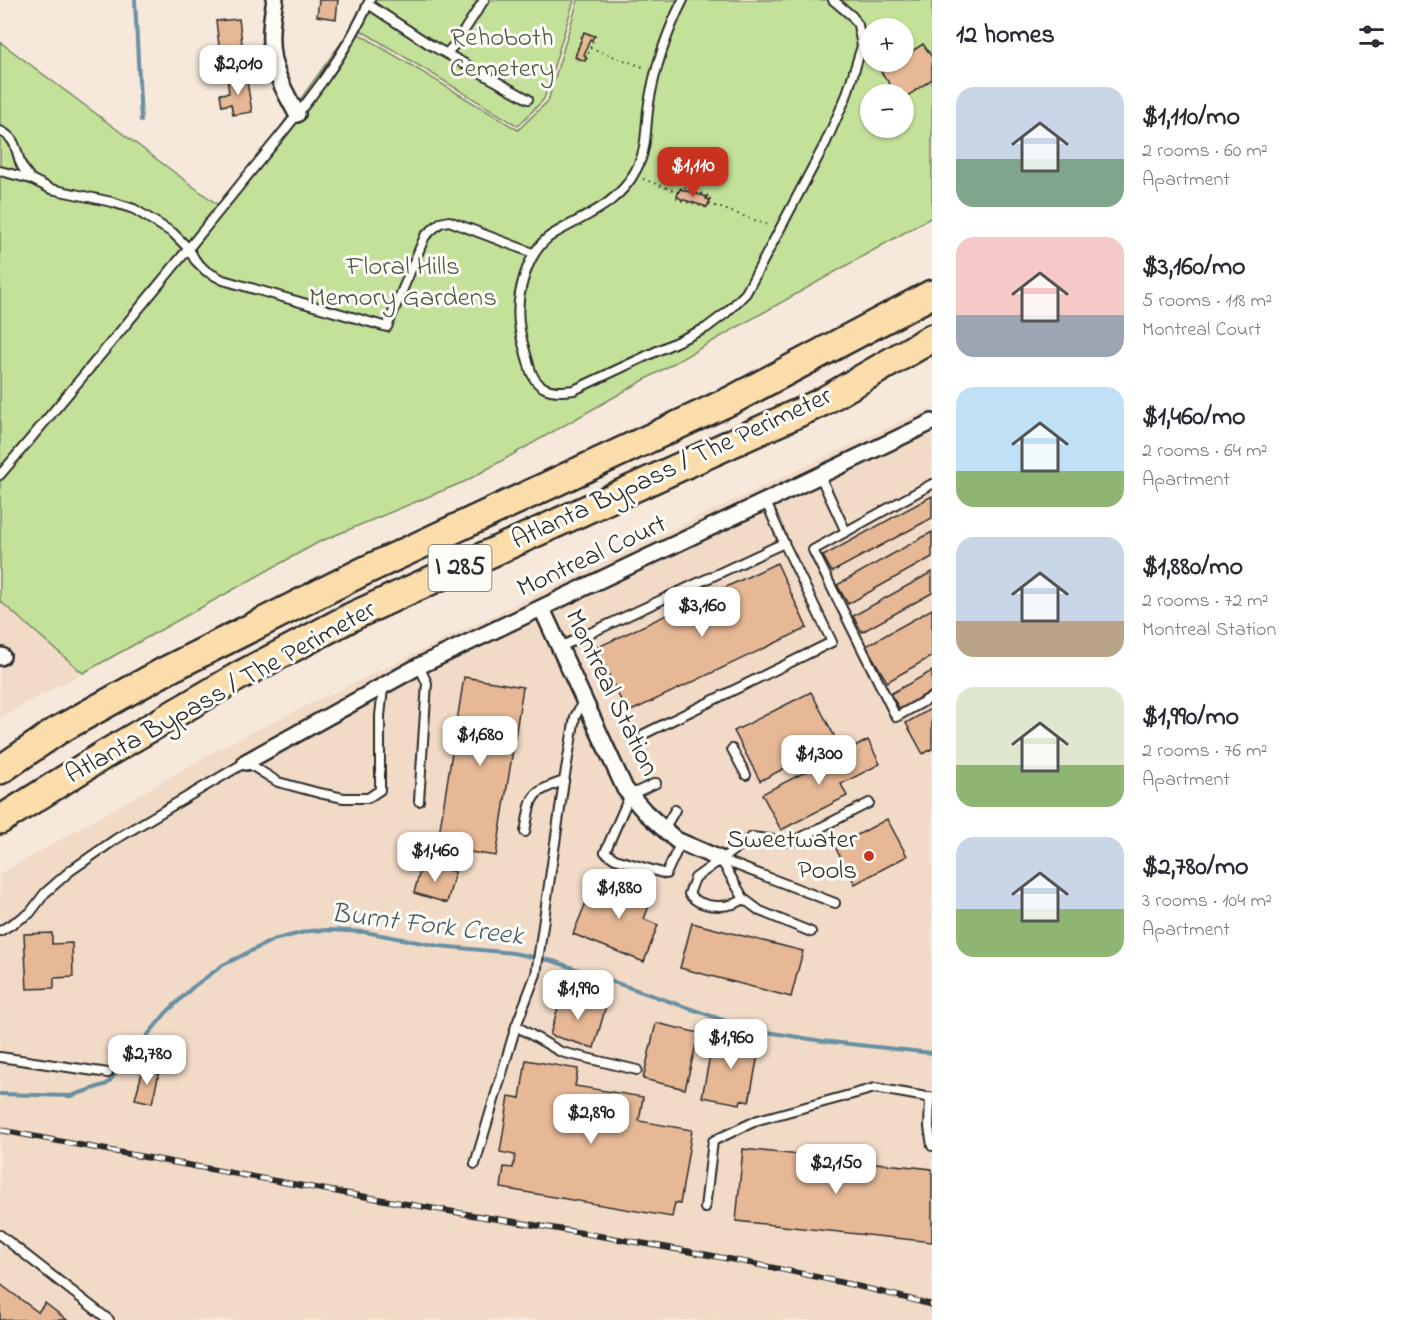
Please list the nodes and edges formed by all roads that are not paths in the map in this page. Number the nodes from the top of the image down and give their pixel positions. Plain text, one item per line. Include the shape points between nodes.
1 (275, 0) edge
2 (484, 0) edge
3 (683, 0) edge
4 (833, 0) edge
5 (369, 2) edge
6 (447, 53) junction
7 (528, 99) dead end
8 (297, 114) junction
9 (0, 131) edge
10 (0, 171) edge
11 (30, 179) junction
12 (189, 249) junction
13 (533, 253) junction
14 (932, 276) edge
15 (932, 294) edge
16 (850, 337) junction
17 (932, 339) edge
18 (932, 422) edge
19 (0, 475) edge
20 (820, 476) junction
21 (932, 484) edge
22 (766, 502) junction
23 (846, 532) junction
24 (784, 543) junction
25 (542, 609) junction
26 (560, 647) junction
27 (418, 666) junction
28 (383, 687) junction
29 (932, 697) edge
30 (583, 699) junction
31 (644, 734) dead end
32 (732, 749) dead end
33 (246, 762) junction
34 (0, 770) edge
35 (746, 776) dead end
36 (564, 781) junction
37 (656, 783) dead end
38 (630, 795) junction
39 (419, 801) dead end
40 (869, 803) dead end
41 (675, 810) dead end
42 (0, 820) edge
43 (664, 829) junction
44 (525, 832) dead end
45 (681, 842) junction
46 (720, 859) junction
47 (744, 899) junction
48 (835, 903) dead end
49 (0, 931) edge
50 (811, 932) dead end
51 (516, 1026) junction
52 (0, 1057) edge
53 (637, 1070) dead end
54 (108, 1073) dead end
55 (931, 1097) edge
56 (932, 1146) edge
57 (475, 1164) dead end
58 (705, 1208) dead end
59 (0, 1235) edge
60 (109, 1320) edge

1 - 8 street via 270,55 277,78
2 - 6 lane
3 - 13 lane via 670,27 657,72 649,103 647,137 633,175 614,199 552,234
4 - 13 lane via 858,25 862,46 846,97 746,293 726,313 706,328 574,390 554,393 544,389 531,373 519,327 522,280
5 - 6 lane
5 - 8 lane via 350,41
6 - 7 lane
8 - 12 lane
9 - 11 lane via 16,146
10 - 11 lane
11 - 12 lane via 51,189 134,209 173,233
12 - 13 lane via 206,271 223,280 387,327 425,237 440,224 449,221
12 - 19 lane
14 - 16 highway
15 - 16 highway, Atlanta Bypass / The Perimeter / I 285
16 - 34 highway, Atlanta Bypass / The Perimeter / I 285 via 732,400 362,572 165,671 57,731
17 - 42 highway, Atlanta Bypass / The Perimeter / I 285 via 820,403 353,616 219,688
18 - 20 street, Montreal Court
20 - 22 street, Montreal Court
20 - 23 lane
21 - 23 lane
22 - 24 lane
22 - 25 street, Montreal Court
23 - 29 lane via 813,550 896,717
24 - 26 lane
24 - 31 lane via 832,642
25 - 26 street, Montreal Station
25 - 27 street, Montreal Court
26 - 30 street, Montreal Station
27 - 28 street, Montreal Court
27 - 39 lane via 427,683
28 - 33 street, Montreal Court
28 - 33 lane via 380,790 368,798 344,798 286,785
30 - 36 lane via 575,717
30 - 38 street, Montreal Station
32 - 35 lane
33 - 49 lane via 116,839 70,871 30,913
36 - 44 lane via 540,789 531,798
36 - 51 lane via 537,969
37 - 38 lane
38 - 43 street, Montreal Station
38 - 45 lane via 605,852 666,874
40 - 46 lane via 792,842 752,837
41 - 43 lane
43 - 45 street, Montreal Station
45 - 46 street, Montreal Station
46 - 47 lane
46 - 47 lane via 695,878 689,894 720,908
46 - 48 lane
47 - 50 lane via 760,911
51 - 53 lane via 561,1052
51 - 57 lane
52 - 54 lane
55 - 56 lane via 928,1127
55 - 58 lane via 875,1088 759,1120 713,1141
59 - 60 lane

